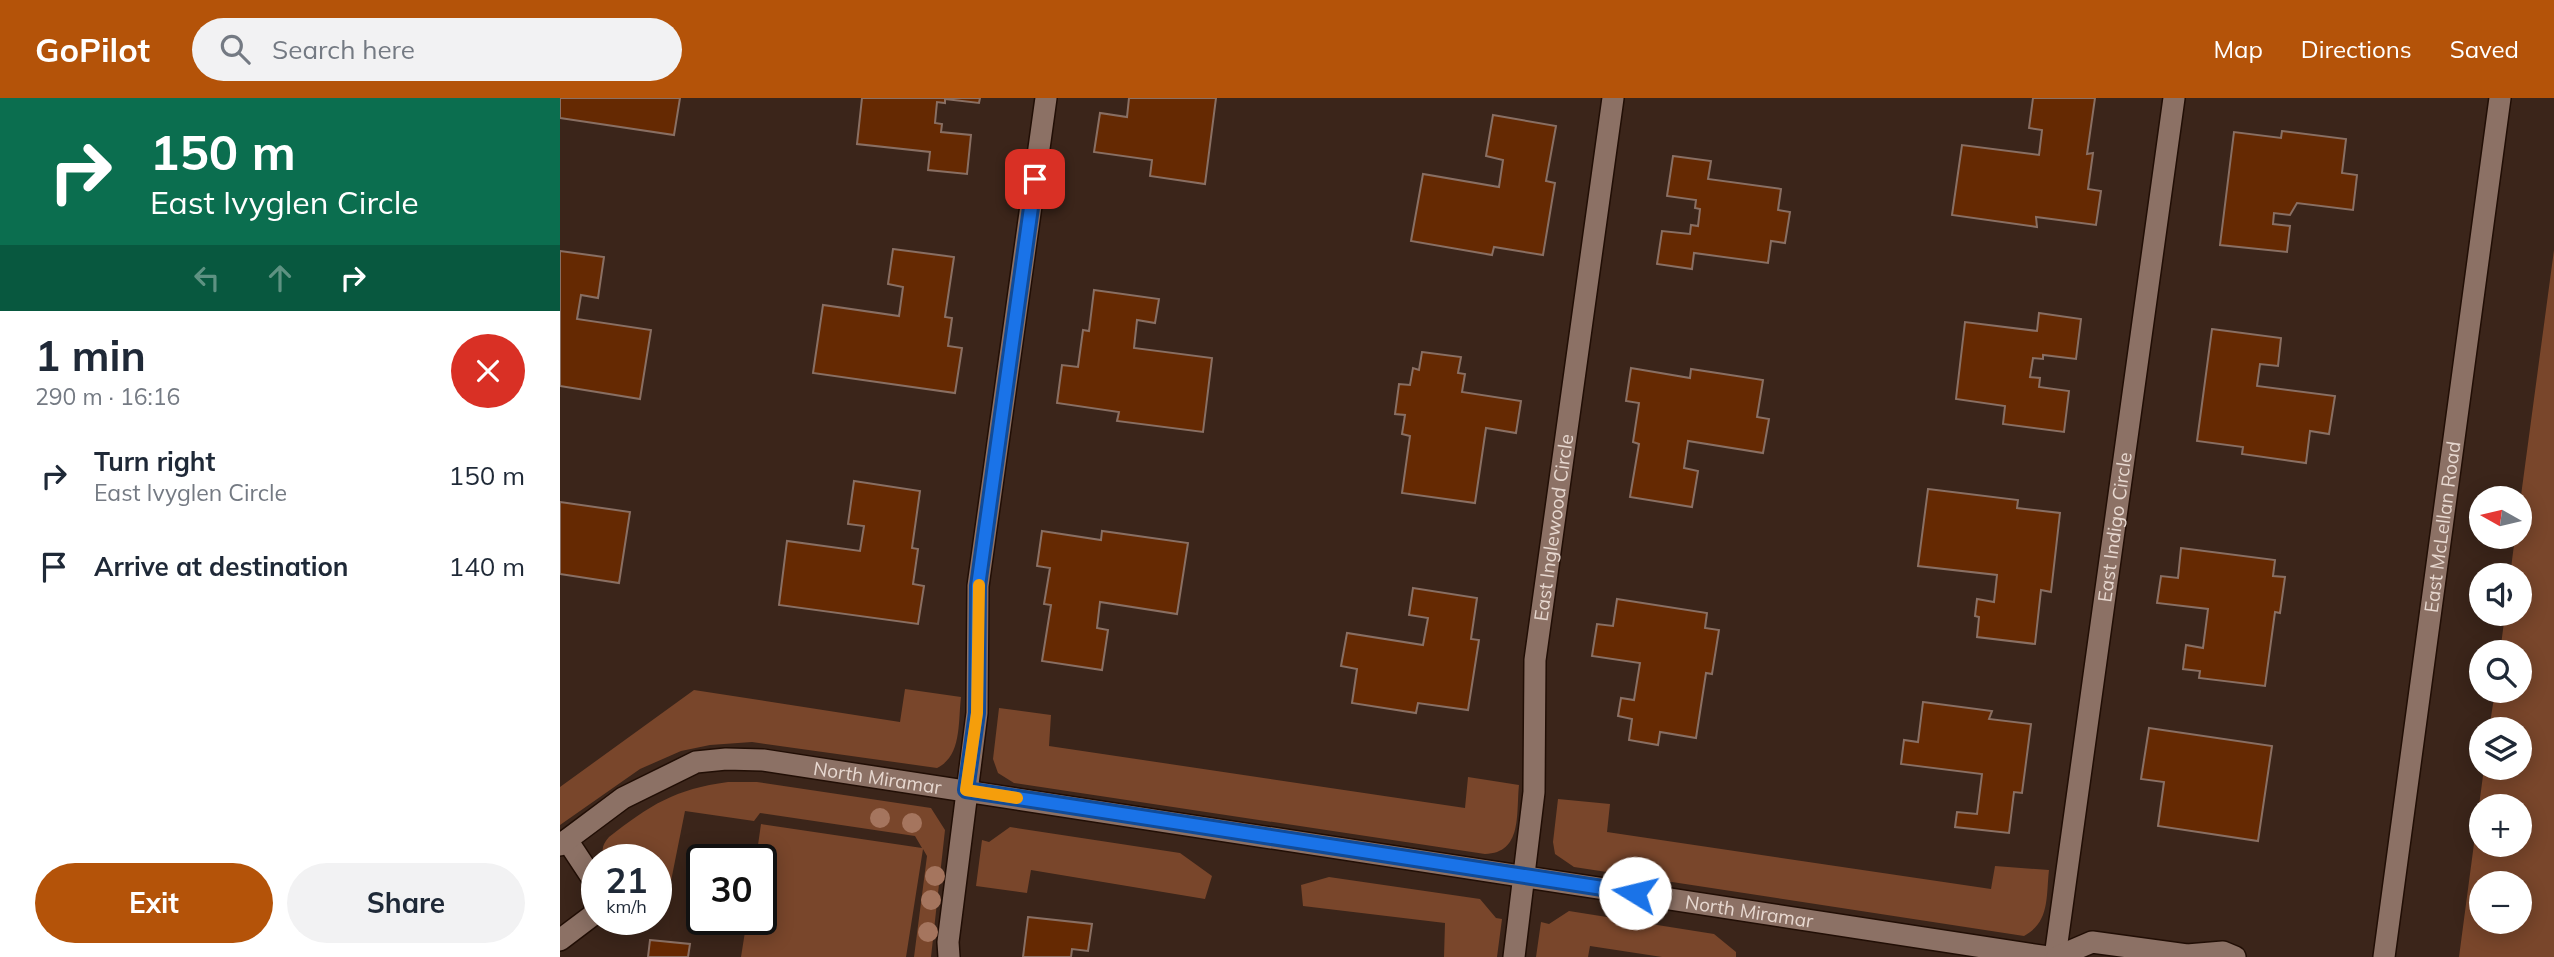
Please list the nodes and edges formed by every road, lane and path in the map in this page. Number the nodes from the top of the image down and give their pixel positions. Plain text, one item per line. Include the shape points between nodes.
1 (1046, 98) edge
2 (1613, 98) edge
3 (2174, 98) edge
4 (2500, 98) edge
5 (966, 790) junction
6 (563, 842) edge
7 (581, 867) edge
8 (1525, 876) junction
9 (581, 924) edge
10 (560, 940) edge
11 (2187, 956) edge
12 (949, 957) edge
13 (1514, 957) edge
14 (2048, 957) edge
15 (2056, 957) edge
16 (2235, 957) edge
17 (2384, 957) edge

1 - 5 street via 978,586 977,713
2 - 8 street, East Inglewood Circle via 1535,660 1534,792
3 - 15 street, East Indigo Circle
4 - 17 street, East McLellan Road
5 - 6 street, North Miramar via 763,760 696,762 623,798
5 - 8 street, North Miramar
5 - 12 street
6 - 7 street
8 - 13 street, East Inglewood Circle
8 - 14 street, North Miramar
9 - 10 street
11 - 15 street via 2092,942
11 - 16 street via 2223,952

